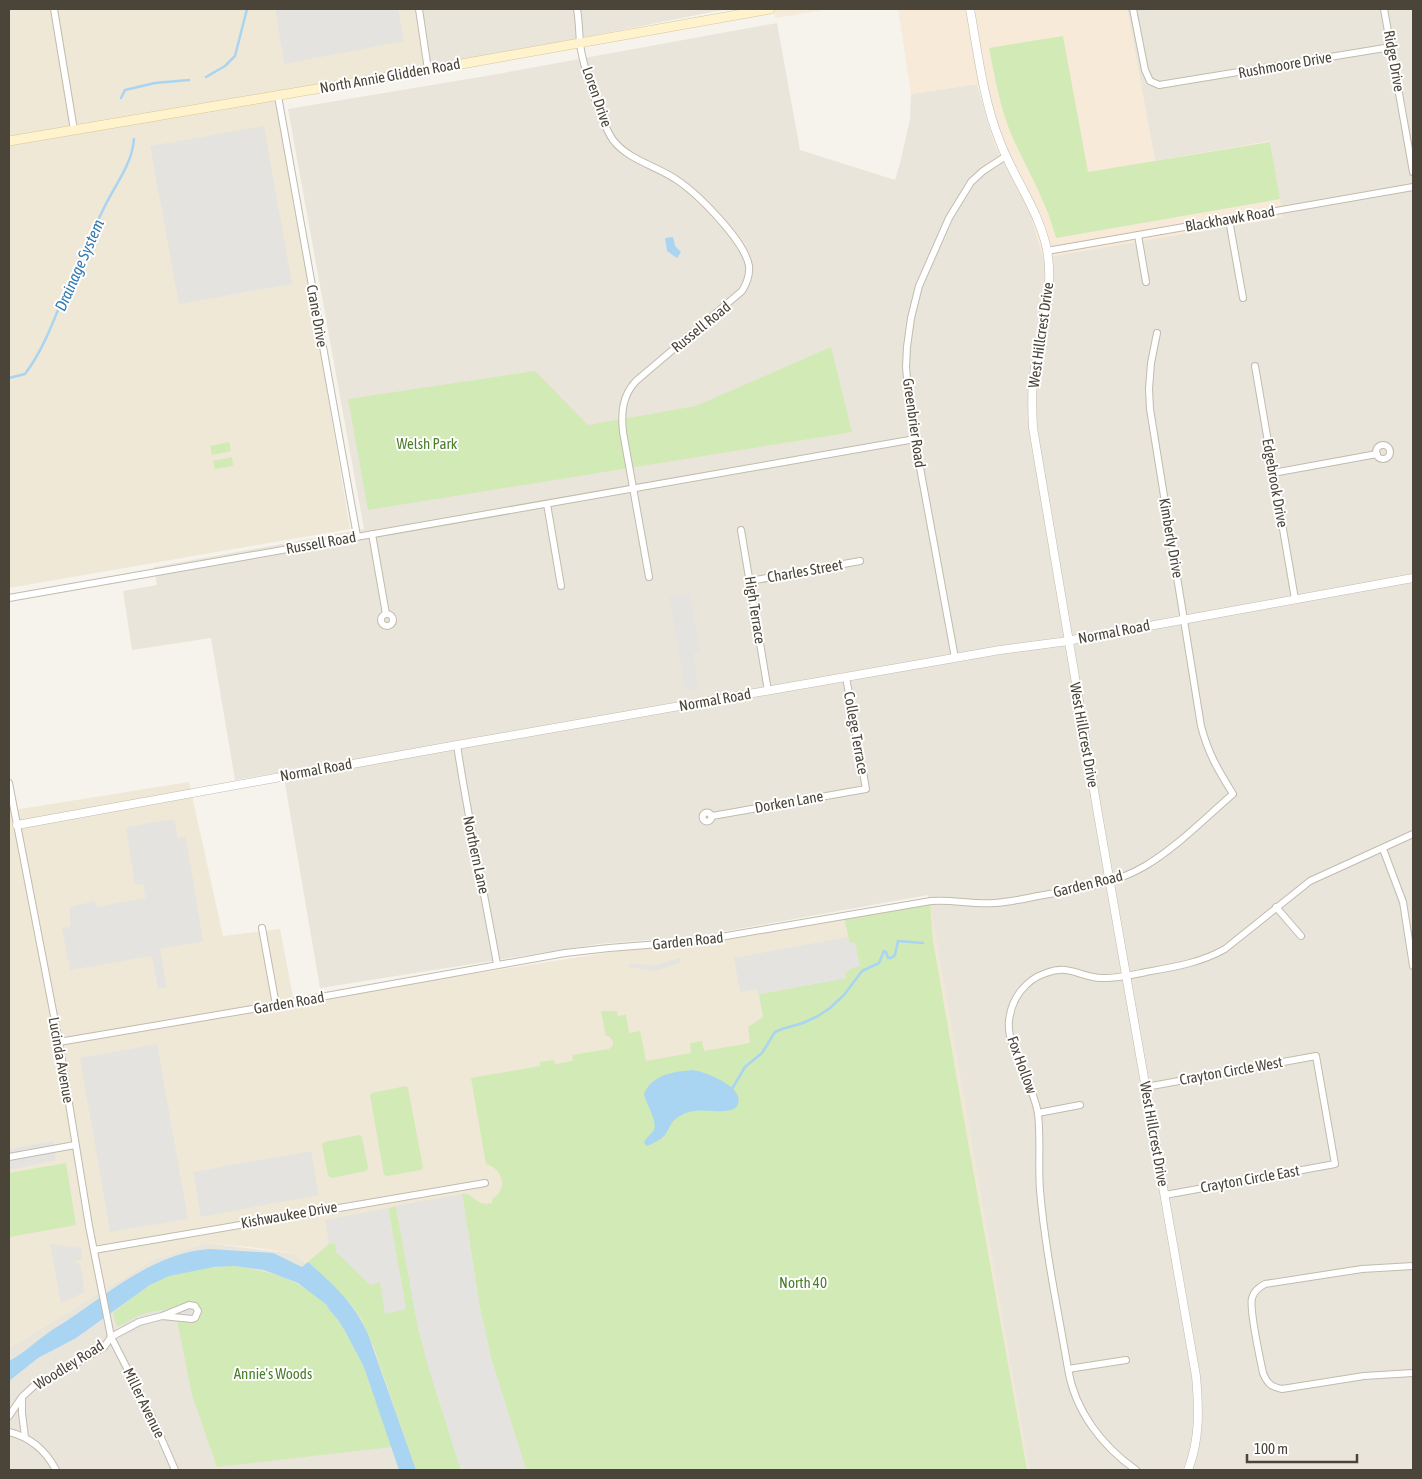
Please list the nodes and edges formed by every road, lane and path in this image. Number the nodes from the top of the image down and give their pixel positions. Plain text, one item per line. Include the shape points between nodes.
1 (54, 9) edge
2 (419, 9) edge
3 (577, 9) edge
4 (765, 9) edge
5 (970, 9) edge
6 (1133, 9) edge
7 (1384, 9) edge
8 (580, 42) junction
9 (1391, 47) junction
10 (428, 70) junction
11 (278, 96) junction
12 (74, 130) junction
13 (9, 141) edge
14 (1006, 156) junction
15 (1413, 172) edge
16 (677, 180) joint
17 (1413, 187) edge
18 (1229, 220) junction
19 (1138, 235) junction
20 (1047, 251) junction
21 (1146, 282) dead end
22 (1243, 298) dead end
23 (1157, 334) dead end
24 (1255, 366) dead end
25 (915, 439) junction
26 (1377, 454) dead end
27 (1273, 473) junction
28 (634, 487) junction
29 (547, 504) junction
30 (741, 530) dead end
31 (372, 534) junction
32 (357, 536) junction
33 (860, 561) dead end
34 (649, 577) dead end
35 (1413, 578) edge
36 (750, 581) junction
37 (561, 586) dead end
38 (9, 598) edge
39 (1295, 599) junction
40 (386, 614) dead end
41 (1184, 618) junction
42 (1068, 640) junction
43 (955, 658) junction
44 (846, 677) junction
45 (768, 691) junction
46 (1205, 743) joint
47 (457, 745) junction
48 (9, 783) edge
49 (866, 789) joint
50 (712, 816) dead end
51 (17, 825) junction
52 (1413, 834) edge
53 (1383, 848) junction
54 (1110, 881) junction
55 (1276, 907) junction
56 (262, 928) dead end
57 (1301, 936) dead end
58 (497, 964) junction
59 (1413, 966) edge
60 (1127, 976) junction
61 (276, 1005) junction
62 (59, 1042) junction
63 (1146, 1086) junction
64 (1080, 1105) dead end
65 (1038, 1113) junction
66 (75, 1145) junction
67 (9, 1157) edge
68 (1335, 1164) joint
69 (485, 1182) dead end
70 (1165, 1195) junction
71 (94, 1250) junction
72 (1413, 1266) edge
73 (162, 1316) junction
74 (111, 1338) junction
75 (1126, 1360) dead end
76 (1068, 1370) junction
77 (1413, 1373) edge
78 (22, 1397) junction
79 (9, 1416) edge
80 (9, 1432) edge
81 (25, 1437) junction
82 (56, 1470) edge
83 (175, 1470) edge
84 (1136, 1470) edge
85 (1188, 1470) edge

1 - 12 street
2 - 10 street
3 - 8 street, Loren Drive
4 - 8 main road, North Annie Glidden Road
5 - 14 street, West Hillcrest Drive via 986,100
6 - 9 street, Rushmoore Drive via 1143,64 1150,82 1159,85
7 - 9 street, Ridge Drive
8 - 10 main road, North Annie Glidden Road
8 - 16 street, Loren Drive via 602,118 614,141 624,151
9 - 15 street, Ridge Drive
10 - 11 main road, North Annie Glidden Road
11 - 12 main road, North Annie Glidden Road
11 - 32 street, Crane Drive
12 - 13 main road, North Annie Glidden Road
14 - 20 street, West Hillcrest Drive via 1039,221
14 - 25 street, Greenbrier Road via 977,176 965,190 944,228 919,286 911,318 906,368
16 - 28 street, Russell Road via 702,201 737,242 748,261 748,278 735,299 627,392 622,420
17 - 18 street, Blackhawk Road
18 - 19 street, Blackhawk Road
18 - 22 street
19 - 20 street, Blackhawk Road
19 - 21 street
20 - 42 street, West Hillcrest Drive via 1047,306 1034,373 1032,421
23 - 41 street, Kimberly Drive via 1151,363 1150,409
24 - 27 street, Edgebrook Drive
25 - 28 street, Russell Road
25 - 43 street, Greenbrier Road
26 - 27 street
27 - 39 street, Edgebrook Drive
28 - 29 street, Russell Road
28 - 34 street
29 - 31 street, Russell Road
29 - 37 street
30 - 36 street, High Terrace
31 - 32 street, Russell Road
31 - 40 street
32 - 38 street, Russell Road
33 - 36 street, Charles Street
35 - 39 street, Normal Road
36 - 45 street, High Terrace
39 - 41 street, Normal Road
41 - 42 street, Normal Road
41 - 46 street, Kimberly Drive
42 - 43 street, Normal Road
42 - 54 street, West Hillcrest Drive
43 - 44 street, Normal Road
44 - 45 street, Normal Road
44 - 49 street, College Terrace
45 - 47 street, Normal Road
46 - 54 street, Garden Road via 1233,794 1166,852 1132,873
47 - 51 street, Normal Road
47 - 58 street, Northern Lane
48 - 51 street, Lucinda Avenue
49 - 50 street, Dorken Lane
51 - 62 street, Lucinda Avenue
52 - 53 street, Fox Hollow
53 - 55 street, Fox Hollow via 1310,881
53 - 59 street via 1403,902
54 - 58 street, Garden Road via 1003,903 931,901 697,942 609,948
54 - 60 street, West Hillcrest Drive
55 - 57 street
55 - 60 street, Fox Hollow via 1213,956
56 - 61 street
58 - 61 street, Garden Road
60 - 63 street, West Hillcrest Drive
60 - 65 street, Fox Hollow via 1102,978 1074,970 1056,970 1032,980 1016,997 1010,1011 1009,1034
61 - 62 street, Garden Road
62 - 66 street, Lucinda Avenue
63 - 68 street, Crayton Circle West via 1316,1056
63 - 70 street, West Hillcrest Drive
64 - 65 street
65 - 76 street, Fox Hollow via 1043,1219
66 - 67 street
66 - 71 street, Lucinda Avenue
68 - 70 street, Crayton Circle East
69 - 71 street, Kishwaukee Drive
70 - 85 street, West Hillcrest Drive via 1199,1407 1196,1440
71 - 74 street, Lucinda Avenue
72 - 77 street via 1265,1284 1259,1287 1251,1305 1263,1373 1270,1385 1282,1389 1364,1376
73 - 73 street via 192,1319 198,1311 189,1305
73 - 74 street, Woodley Road via 139,1322
74 - 78 street, Woodley Road via 104,1347 36,1384
74 - 83 street, Miller Avenue
75 - 76 street
76 - 84 street, Fox Hollow via 1072,1389 1092,1426 1108,1447
78 - 79 street, Woodley Road
78 - 81 street
80 - 81 street
81 - 82 street via 45,1454

